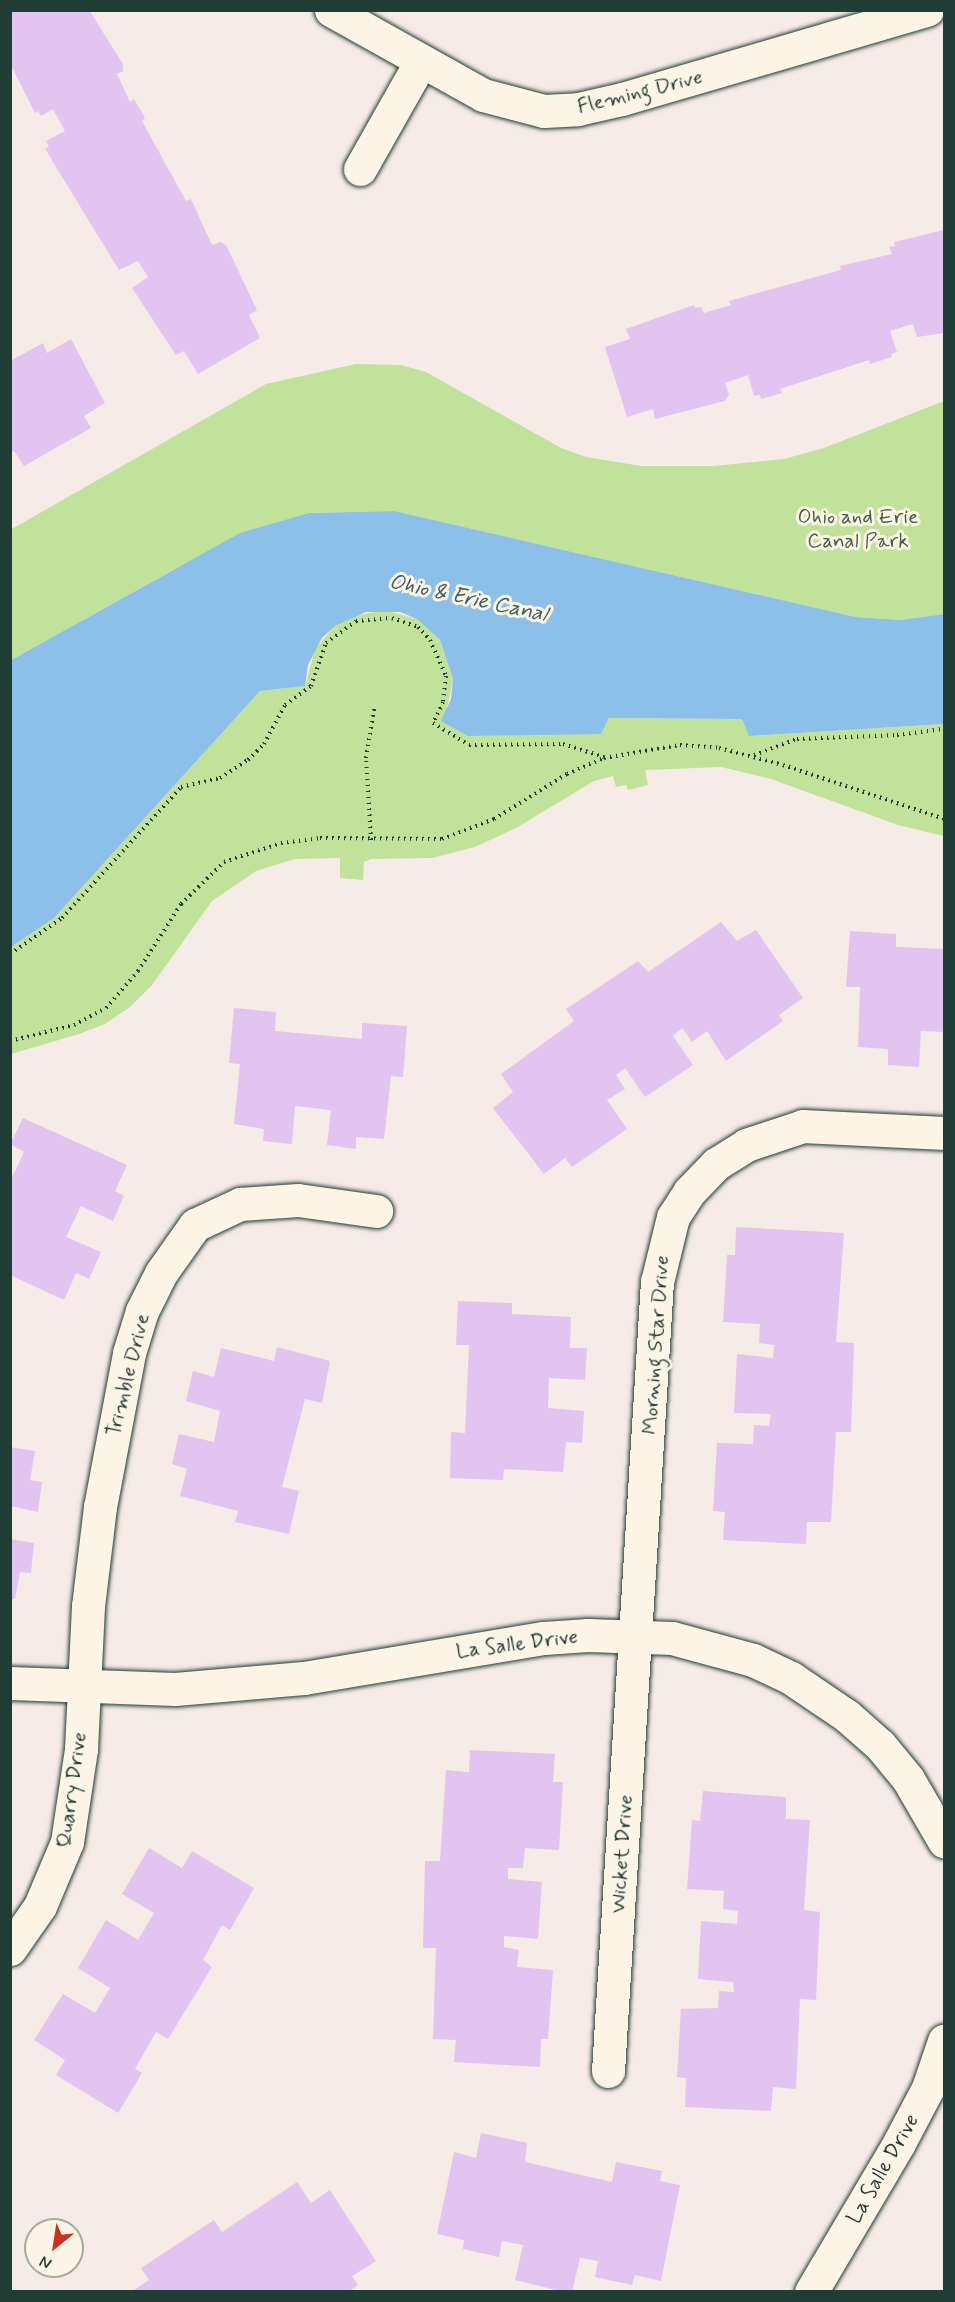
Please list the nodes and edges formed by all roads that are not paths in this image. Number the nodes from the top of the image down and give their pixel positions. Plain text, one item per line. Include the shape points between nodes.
1 (332, 10) edge
2 (927, 10) edge
3 (420, 63) junction
4 (360, 169) dead end
5 (945, 1133) edge
6 (376, 1210) dead end
7 (637, 1636) junction
8 (10, 1683) edge
9 (83, 1688) junction
10 (945, 1841) edge
11 (10, 1949) edge
12 (945, 2041) edge
13 (608, 2071) dead end
14 (811, 2292) edge

1 - 3 street, Fleming Drive
2 - 3 street, Fleming Drive via 578,109 544,111 511,104 483,95
3 - 4 street
5 - 7 street, Morning Star Drive via 803,1126 746,1145 716,1164 689,1192 673,1217 657,1282
6 - 9 street, Trimble Drive via 298,1200 240,1204 195,1225 161,1273 142,1311 114,1424 88,1606
7 - 9 street, La Salle Drive via 588,1635 514,1642 304,1678 228,1685
7 - 10 street, La Salle Drive via 672,1638 721,1649 791,1678 814,1693 880,1745 929,1810
7 - 13 street, Wicket Drive
8 - 9 street, La Salle Drive
9 - 11 street, Quarry Drive via 81,1749 67,1842 40,1906
12 - 14 street, La Salle Drive via 928,2088 899,2143

